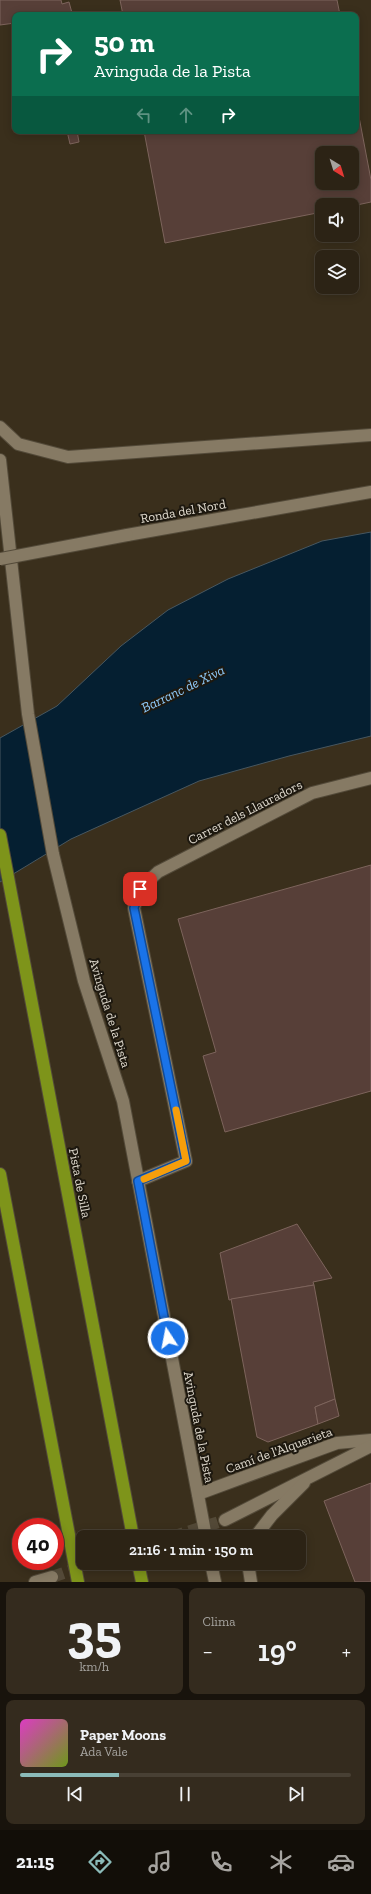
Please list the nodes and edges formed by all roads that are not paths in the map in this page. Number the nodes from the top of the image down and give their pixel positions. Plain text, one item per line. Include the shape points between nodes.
1 (0, 427) edge
2 (371, 435) edge
3 (0, 460) edge
4 (371, 492) edge
5 (0, 559) edge
6 (371, 778) edge
7 (0, 835) edge
8 (0, 1174) edge
9 (138, 1181) junction
10 (371, 1440) edge
11 (371, 1446) edge
12 (311, 1475) junction
13 (198, 1494) junction
14 (225, 1520) tunnel mouth
15 (132, 1530) edge
16 (205, 1530) edge
17 (260, 1530) edge
18 (139, 1570) edge
19 (212, 1570) edge
20 (249, 1570) edge
21 (52, 1577) tunnel mouth
22 (36, 1582) edge
23 (78, 1582) edge
24 (142, 1582) edge
25 (214, 1582) edge
26 (251, 1582) edge

1 - 2 street via 18,444 68,457
3 - 9 street, Avinguda de la Pista via 28,714 53,854 84,981 123,1101
4 - 5 street, Ronda del Nord, bridge
6 - 9 street, Carrer dels Llauradors via 312,793 158,872 140,889 134,908 186,1161
7 - 15 highway, Pista de Silla
8 - 23 highway
9 - 13 street, Avinguda de la Pista
10 - 13 street, Camí de l'Alquerieta via 337,1443
11 - 12 street
12 - 14 street
12 - 17 street
13 - 16 street, Avinguda de la Pista
18 - 24 highway
19 - 25 street
20 - 26 street
21 - 22 street

